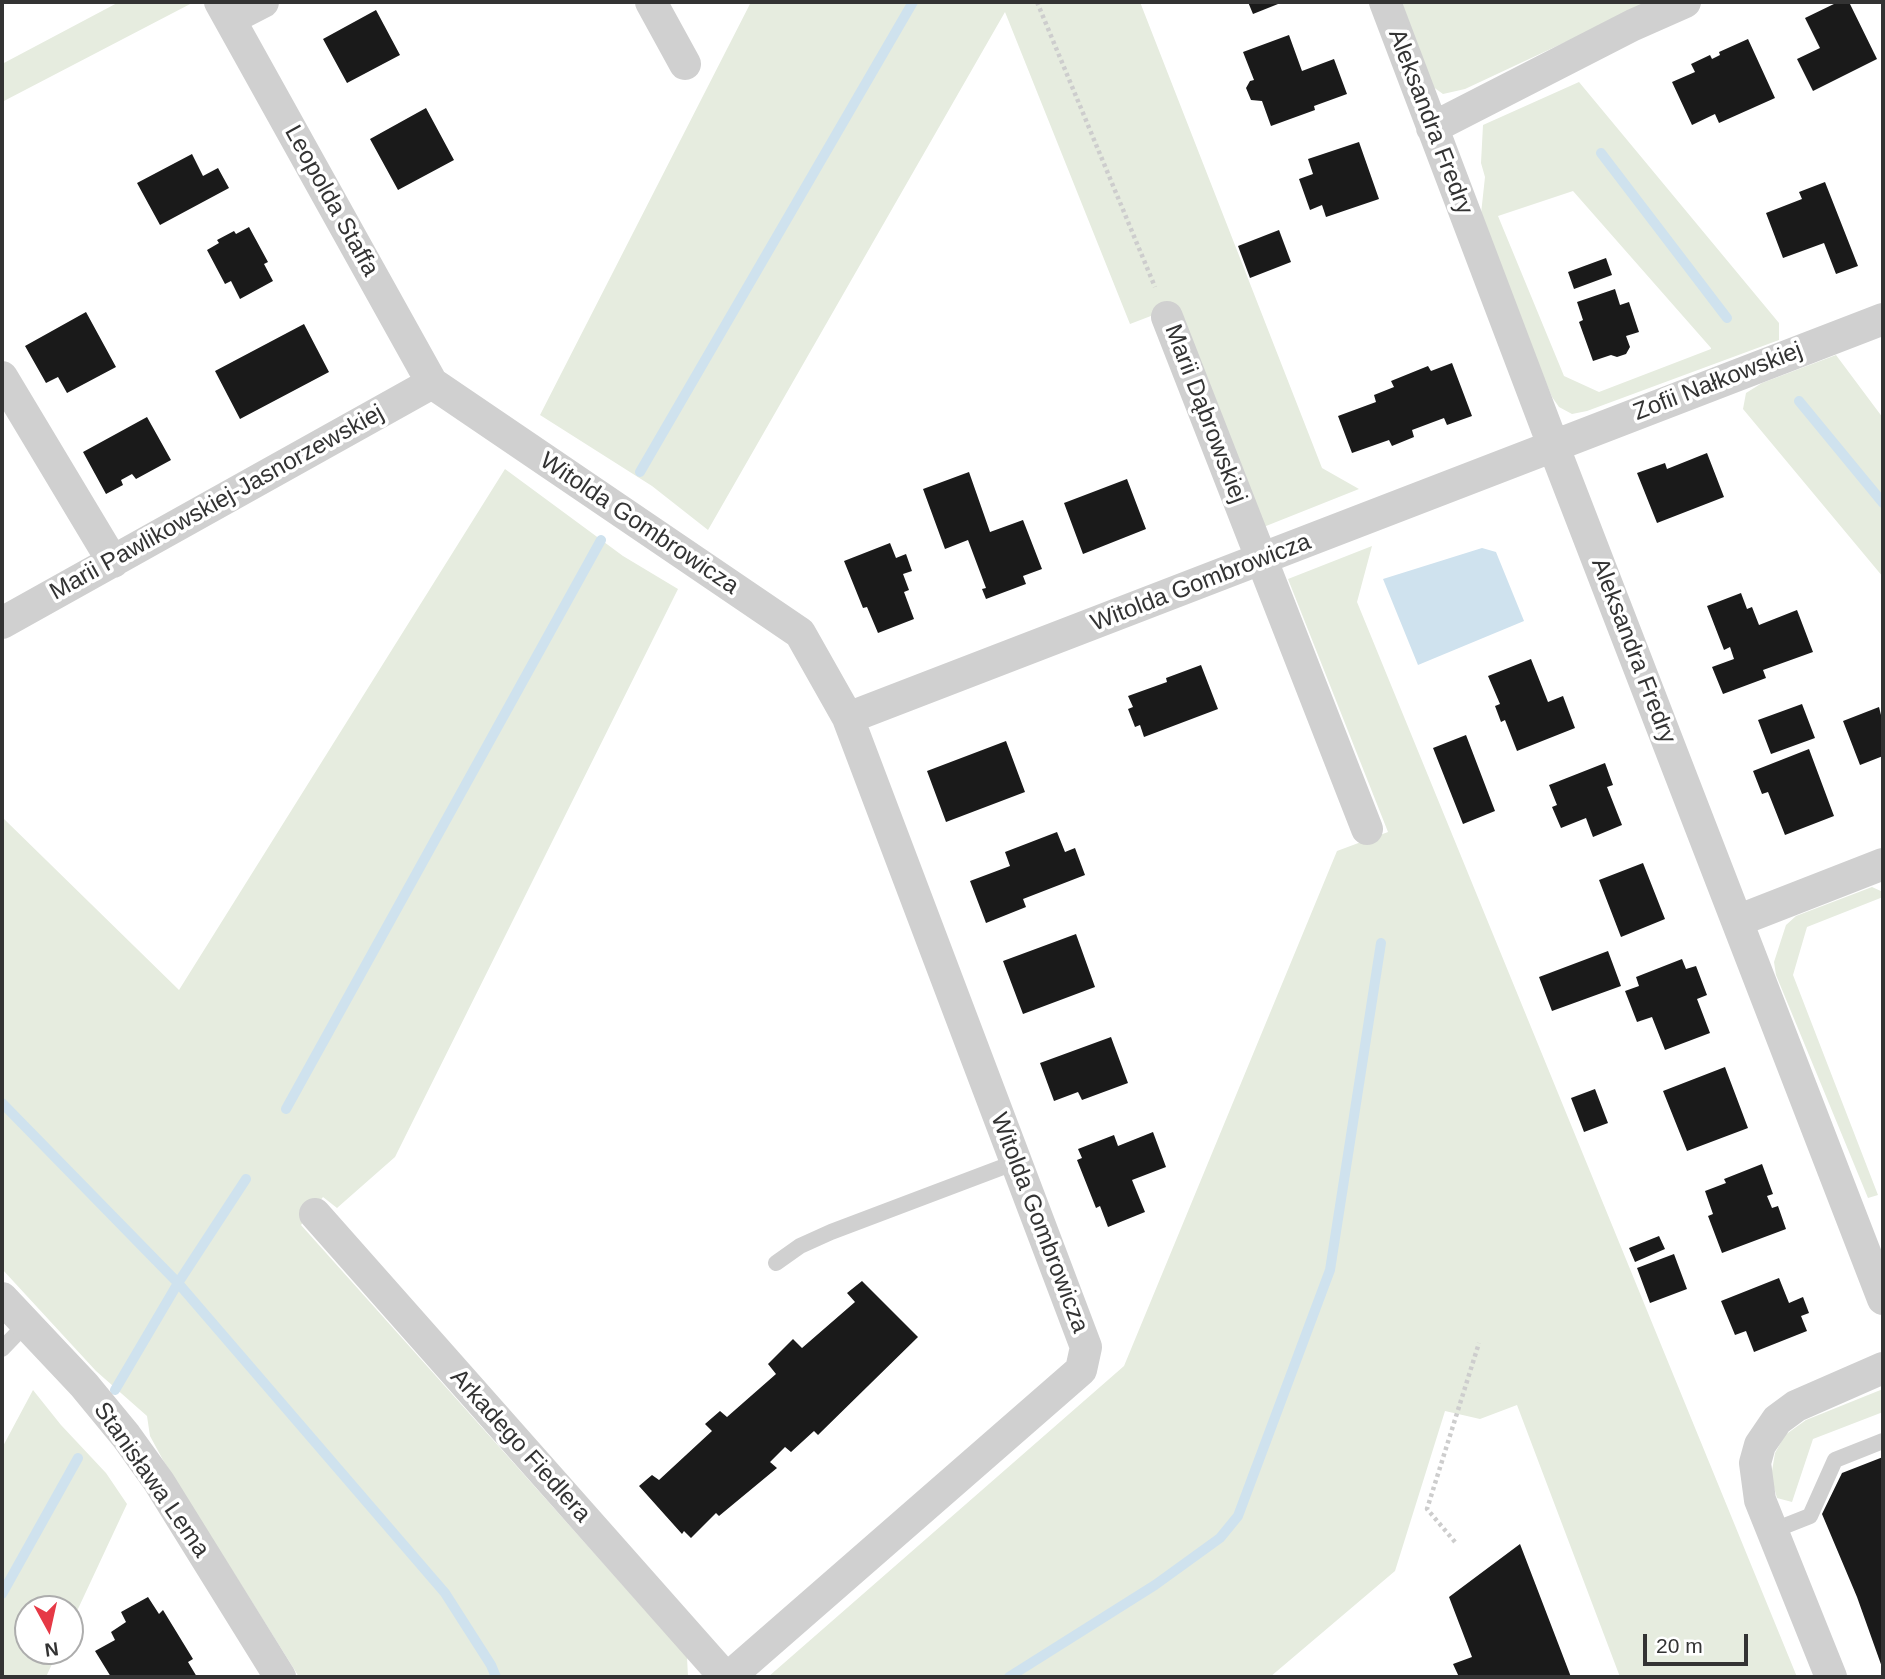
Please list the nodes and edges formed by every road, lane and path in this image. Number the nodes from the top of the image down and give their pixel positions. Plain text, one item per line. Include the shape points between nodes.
1 (263, 2) edge
2 (651, 2) edge
3 (1037, 2) edge
4 (1385, 2) edge
5 (1685, 2) edge
6 (225, 10) edge
7 (685, 64) dead end
8 (1432, 128) junction
9 (1167, 317) joint
10 (1883, 319) edge
11 (2, 377) edge
12 (432, 383) junction
13 (1553, 445) junction
14 (1261, 561) junction
15 (113, 562) junction
16 (2, 623) edge
17 (848, 718) junction
18 (1367, 829) dead end
19 (1883, 864) edge
20 (1737, 921) junction
21 (1016, 1162) junction
22 (314, 1214) dead end
23 (776, 1263) dead end
24 (2, 1298) edge
25 (1883, 1299) edge
26 (26, 1324) junction
27 (1479, 1343) dead end
28 (2, 1349) edge
29 (1883, 1368) edge
30 (1883, 1441) edge
31 (1772, 1531) junction
32 (1455, 1542) dead end
33 (280, 1677) edge
34 (727, 1677) edge
35 (1831, 1677) edge

1 - 6 street, Leopolda Staffa
2 - 7 street
3 - 9 path, Marii Dąbrowskiej
4 - 8 street, Aleksandra Fredry
5 - 8 street
6 - 12 street, Leopolda Staffa
8 - 13 street, Aleksandra Fredry
9 - 14 street, Marii Dąbrowskiej
10 - 13 street, Zofii Nałkowskiej
11 - 15 street
12 - 15 street, Marii Pawlikowskiej-Jasnorzewskiej
12 - 17 street, Witolda Gombrowicza via 800,633
13 - 14 street, Witolda Gombrowicza
13 - 20 street, Aleksandra Fredry
14 - 17 street, Witolda Gombrowicza
14 - 18 street, Marii Dąbrowskiej
15 - 16 street, Marii Pawlikowskiej-Jasnorzewskiej
17 - 21 street, Witolda Gombrowicza
19 - 20 street
20 - 25 street, Aleksandra Fredry
21 - 23 lane via 831,1232
21 - 34 street, Witolda Gombrowicza via 1086,1347 1081,1370
22 - 34 street, Arkadego Fiedlera
24 - 26 street, Stanisława Lema
26 - 28 lane
26 - 33 street, Stanisława Lema via 126,1436
27 - 32 path via 1427,1509
29 - 31 street via 1796,1406 1766,1433 1755,1463 1756,1480
30 - 31 lane via 1835,1460 1810,1516
31 - 35 street

